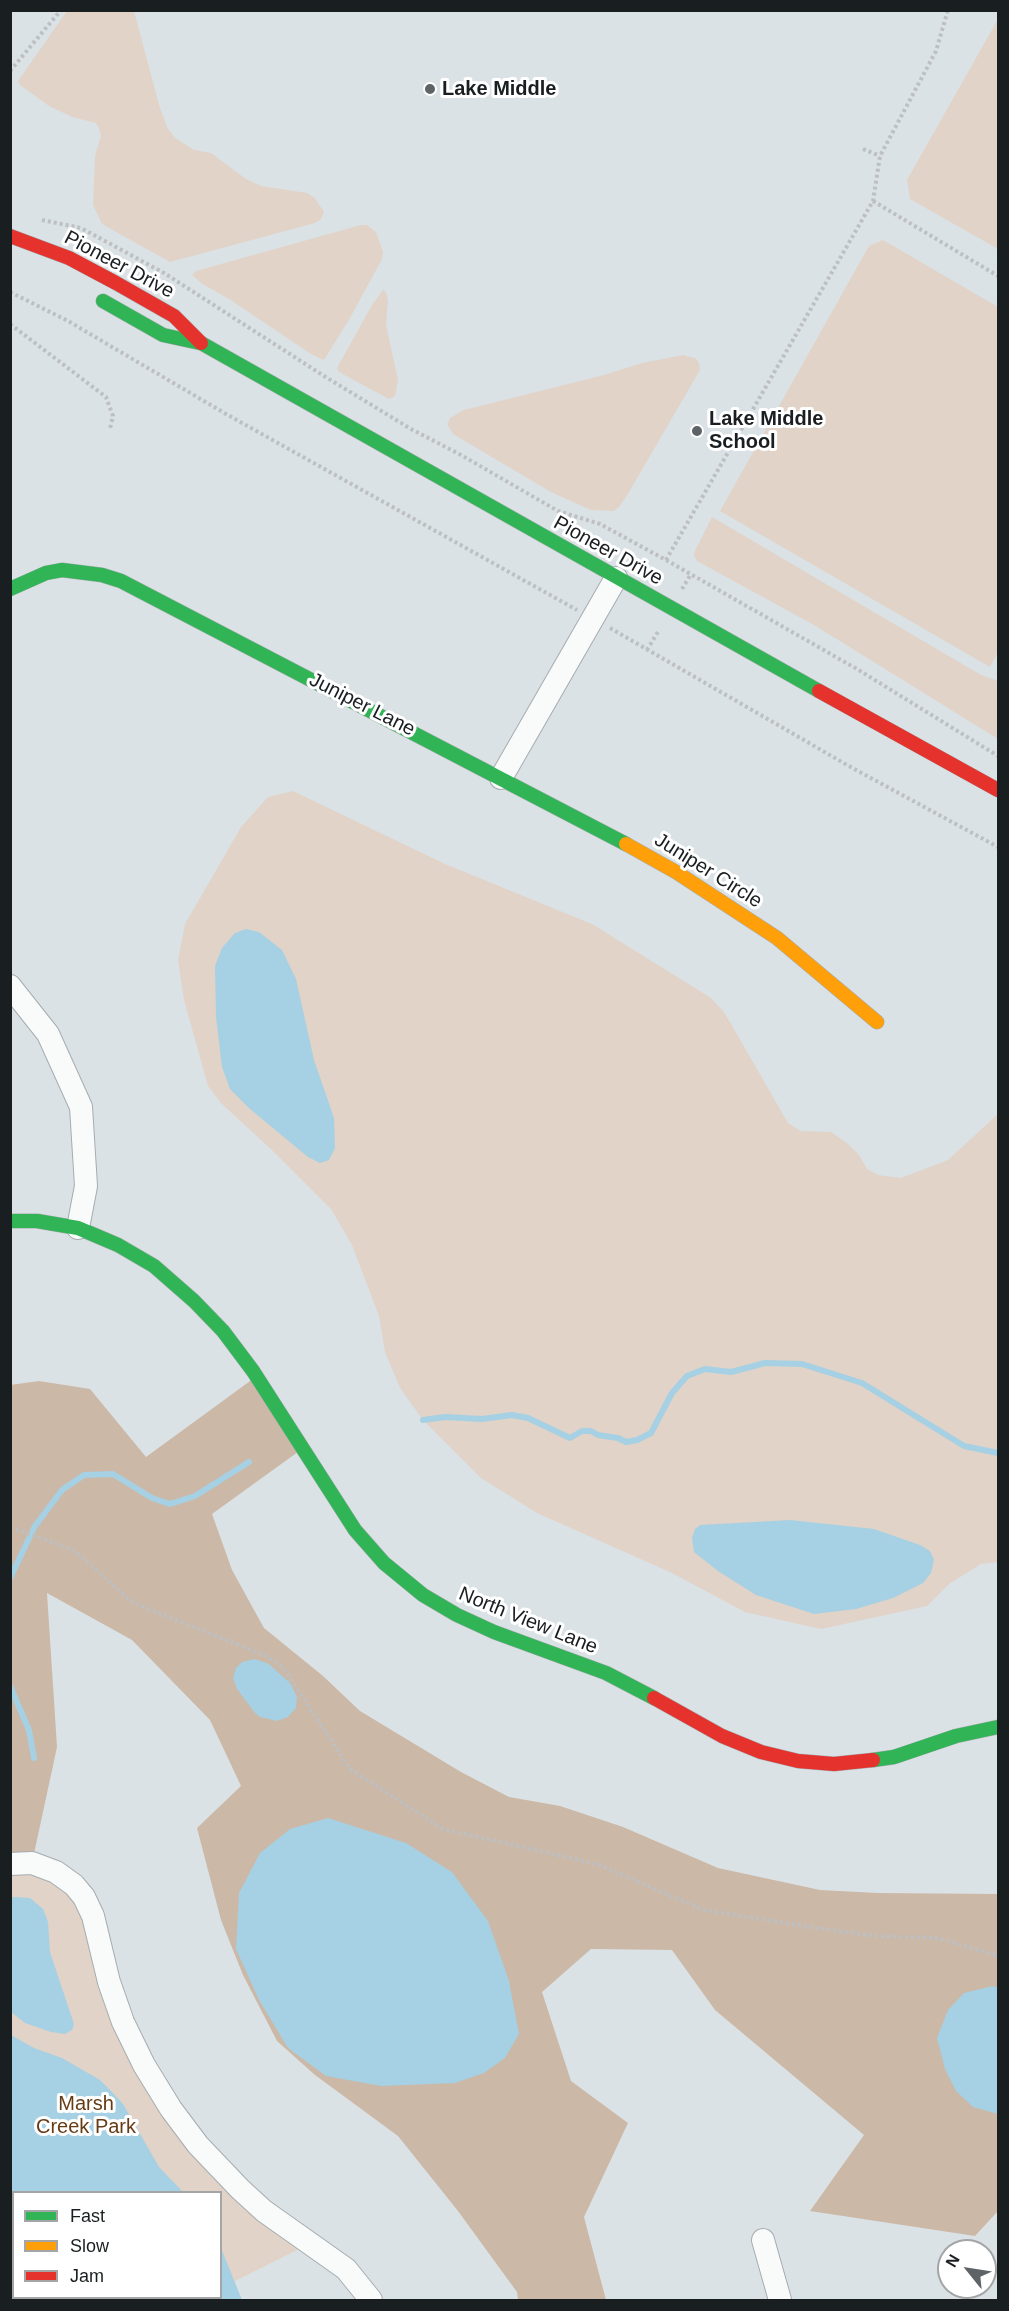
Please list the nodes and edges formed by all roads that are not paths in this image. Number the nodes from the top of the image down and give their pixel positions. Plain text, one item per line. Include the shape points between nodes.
1 (10, 236) edge
2 (87, 291) dead end
3 (200, 343) junction
4 (615, 578) junction
5 (10, 589) edge
6 (501, 778) junction
7 (999, 790) edge
8 (10, 986) edge
9 (877, 1022) dead end
10 (10, 1221) edge
11 (78, 1228) junction
12 (999, 1727) edge
13 (10, 1864) edge
14 (763, 2240) dead end
15 (371, 2301) edge
16 (780, 2301) edge

1 - 3 street, Pioneer Drive via 69,258 164,310
2 - 3 street, Pioneer Drive via 163,335
3 - 4 street, Pioneer Drive
4 - 6 street
4 - 7 street, Pioneer Drive
5 - 6 street, Juniper Lane via 62,570 121,581
6 - 9 street, Juniper Circle via 627,844 717,898 777,938
8 - 11 street via 48,1034 81,1107 86,1185
10 - 11 street, North View Lane
11 - 12 street, North View Lane via 154,1266 194,1301 253,1371 355,1530 384,1563 423,1595 457,1615 606,1673 722,1736 761,1752 798,1761 863,1762
13 - 15 street via 32,1863 56,1872 84,1897 123,2022 171,2109 198,2145 240,2189 264,2211 346,2269
14 - 16 street

